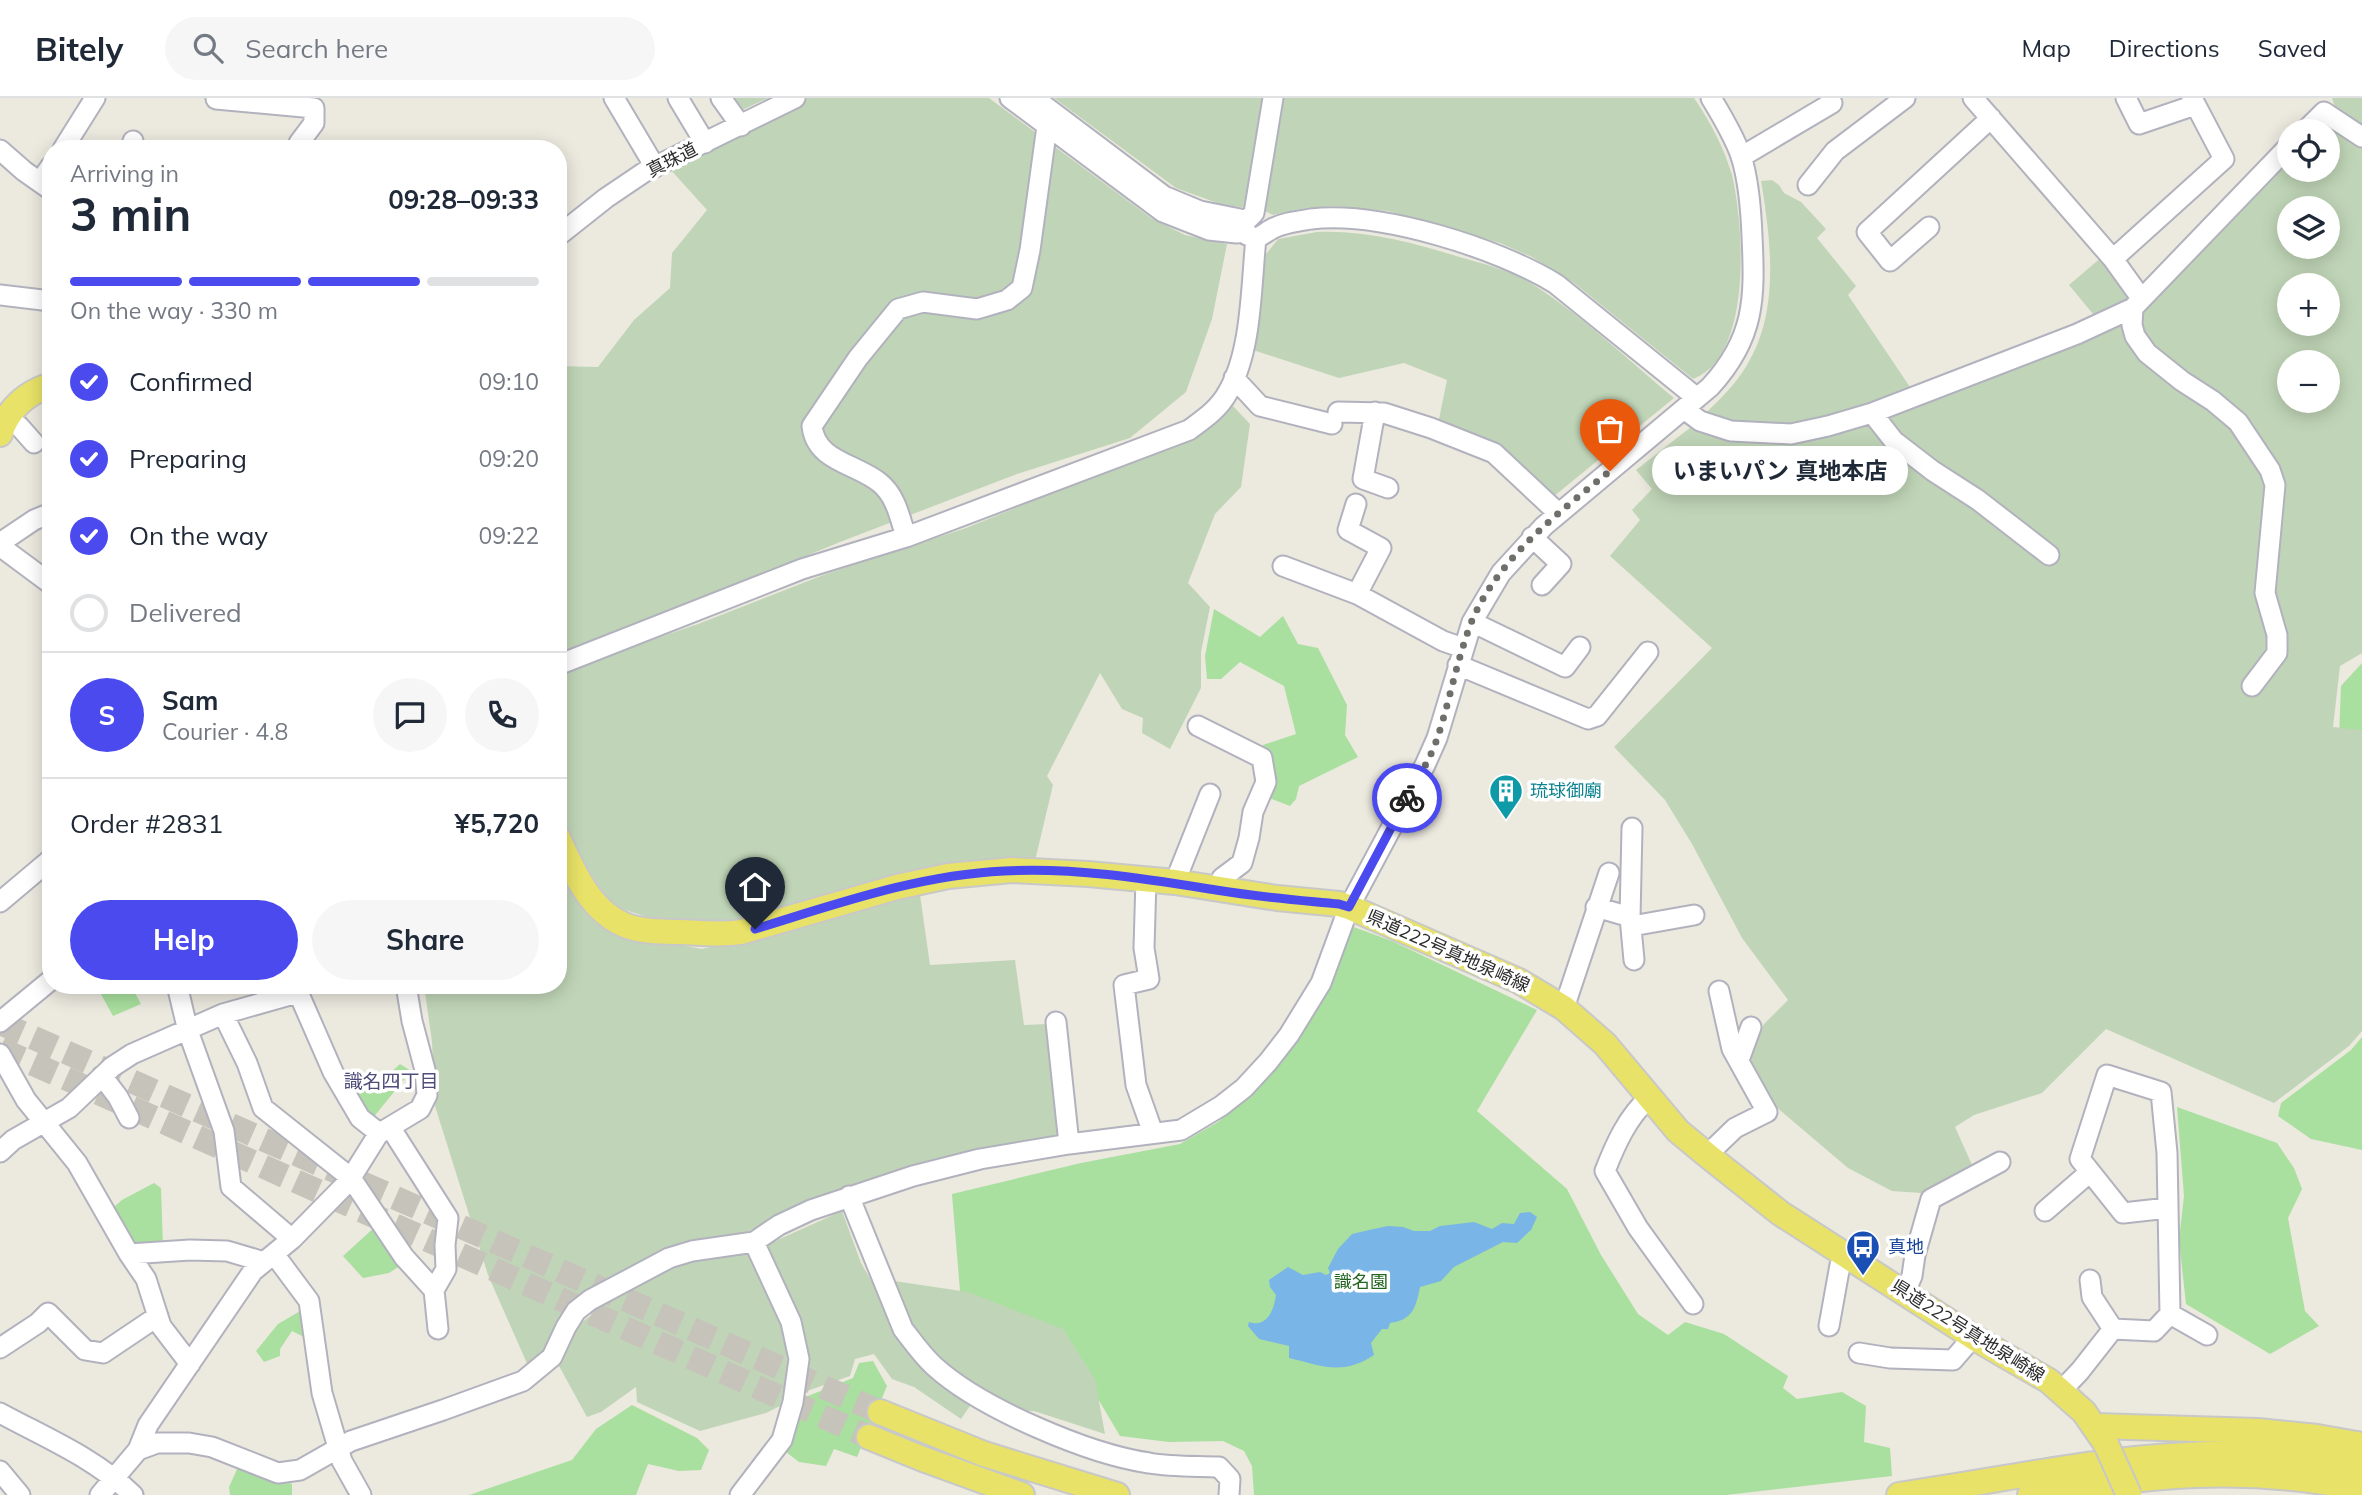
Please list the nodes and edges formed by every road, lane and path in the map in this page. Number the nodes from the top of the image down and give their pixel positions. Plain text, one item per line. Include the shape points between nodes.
1 (95, 98) edge
2 (614, 98) edge
3 (678, 98) edge
4 (721, 98) edge
5 (794, 98) edge
6 (1010, 98) edge
7 (1034, 98) edge
8 (1273, 98) edge
9 (1711, 98) edge
10 (1905, 98) edge
11 (1973, 98) edge
12 (2126, 98) edge
13 (216, 99) edge
14 (2193, 101) edge
15 (1832, 103) dead end
16 (1991, 118) junction
17 (2317, 119) edge
18 (2335, 119) edge
19 (2340, 123) edge
20 (741, 126) junction
21 (1047, 126) junction
22 (2362, 137) edge
23 (69, 140) edge
24 (301, 140) edge
25 (705, 143) junction
26 (0, 150) edge
27 (1741, 157) junction
28 (2277, 158) edge
29 (655, 167) junction
30 (42, 177) edge
31 (1808, 185) dead end
32 (1929, 227) dead end
33 (567, 229) edge
34 (1249, 230) junction
35 (2113, 259) junction
36 (0, 295) edge
37 (42, 300) edge
38 (2137, 303) junction
39 (1234, 378) junction
40 (42, 389) edge
41 (1691, 404) junction
42 (1376, 412) junction
43 (1872, 413) junction
44 (3, 427) edge
45 (34, 443) dead end
46 (1388, 488) dead end
47 (1356, 504) dead end
48 (1558, 513) junction
49 (42, 517) edge
50 (906, 537) junction
51 (1532, 537) junction
52 (0, 543) edge
53 (2049, 555) dead end
54 (1283, 566) dead end
55 (42, 577) edge
56 (1542, 585) dead end
57 (1357, 594) junction
58 (1472, 622) junction
59 (1580, 647) dead end
60 (1648, 652) dead end
61 (1460, 656) junction
62 (567, 661) edge
63 (2252, 686) dead end
64 (1198, 726) dead end
65 (1210, 794) dead end
66 (1632, 828) dead end
67 (567, 855) edge
68 (42, 867) edge
69 (1609, 873) dead end
70 (1146, 879) junction
71 (1175, 882) junction
72 (1219, 891) junction
73 (0, 902) edge
74 (1349, 907) junction
75 (1596, 907) junction
76 (1694, 915) dead end
77 (1631, 921) junction
78 (1634, 960) dead end
79 (42, 987) edge
80 (1719, 991) dead end
81 (179, 994) edge
82 (281, 994) edge
83 (298, 994) edge
84 (408, 994) edge
85 (1564, 1008) junction
86 (223, 1014) junction
87 (0, 1022) edge
88 (1056, 1022) dead end
89 (1751, 1027) dead end
90 (188, 1031) junction
91 (0, 1054) edge
92 (1739, 1060) junction
93 (102, 1076) junction
94 (1649, 1098) junction
95 (129, 1118) dead end
96 (45, 1122) junction
97 (384, 1130) junction
98 (1153, 1133) junction
99 (1069, 1144) junction
100 (0, 1152) edge
101 (1707, 1155) junction
102 (2000, 1162) dead end
103 (2090, 1172) junction
104 (351, 1178) junction
105 (849, 1196) junction
106 (2168, 1208) junction
107 (2045, 1211) dead end
108 (292, 1239) junction
109 (754, 1242) junction
110 (128, 1254) junction
111 (1846, 1254) junction
112 (269, 1258) junction
113 (2090, 1280) dead end
114 (434, 1290) junction
115 (1905, 1292) junction
116 (1693, 1304) dead end
117 (2170, 1314) junction
118 (158, 1316) junction
119 (1829, 1326) dead end
120 (438, 1329) dead end
121 (2113, 1329) junction
122 (2207, 1335) dead end
123 (1973, 1337) junction
124 (0, 1348) edge
125 (1859, 1353) dead end
126 (190, 1364) junction
127 (2061, 1391) junction
128 (880, 1412) tunnel mouth
129 (0, 1413) edge
130 (2101, 1435) junction
131 (869, 1437) tunnel mouth
132 (2362, 1445) edge
133 (338, 1449) junction
134 (138, 1450) junction
135 (2362, 1469) edge
136 (0, 1471) edge
137 (115, 1478) junction
138 (2362, 1489) edge
139 (20, 1495) edge
140 (100, 1495) edge
141 (132, 1495) edge
142 (360, 1495) edge
143 (740, 1495) edge
144 (1022, 1495) edge
145 (1117, 1495) edge
146 (1229, 1495) edge
147 (1899, 1495) edge
148 (2030, 1495) edge
149 (2129, 1495) edge

1 - 23 street
2 - 29 street
3 - 25 street
4 - 20 street
5 - 20 street, 真珠道
6 - 21 street
7 - 34 street via 1164,196
8 - 34 street
9 - 27 street
10 - 31 street via 1835,151
11 - 16 street
12 - 14 street via 2139,124
13 - 24 street via 314,108 314,123
14 - 35 street via 2224,159
15 - 27 street
16 - 32 street via 1867,232 1889,261
16 - 35 street
17 - 18 street via 2324,112
19 - 22 street
20 - 25 street, 真珠道
21 - 34 street via 1163,212 1209,230
21 - 50 street via 1022,288 1007,300 977,309 923,302 898,309 812,426 814,440 826,453 880,483 894,501
25 - 29 street, 真珠道
26 - 30 street
27 - 41 street via 1751,223 1752,308 1726,369
28 - 38 street
29 - 33 street, 真珠道
34 - 39 street via 1244,350
34 - 41 street via 1351,218 1408,228 1497,255 1556,284
35 - 38 street
36 - 37 street
38 - 43 street via 2077,334
38 - 63 street via 2132,325 2147,353 2238,422 2275,485 2266,593 2277,653
39 - 42 street via 1260,405 1335,418
39 - 50 street via 1211,414 1189,430
40 - 44 main road via 23,398
41 - 43 street via 1700,421 1757,434 1791,434
41 - 48 street
42 - 46 street via 1363,479
42 - 48 street via 1494,453
43 - 53 street via 1894,441
44 - 45 street via 19,426
47 - 57 street via 1348,530 1381,548
48 - 51 street
49 - 52 street
50 - 62 street via 802,569
51 - 56 street via 1561,564
51 - 58 street via 1501,573
52 - 55 street
54 - 57 street
57 - 61 street via 1443,641
58 - 59 street via 1565,667
58 - 61 street
60 - 61 street via 1597,716 1588,719
61 - 74 street via 1437,738
64 - 72 street via 1262,758 1266,782 1253,812 1242,863 1222,878
65 - 71 street
66 - 77 street
67 - 70 main road, 県道222号真地泉崎線 via 585,890 605,914 637,929 664,932 741,932 897,887 975,873 1040,871
68 - 73 street
69 - 75 street
70 - 71 main road, 県道222号真地泉崎線
70 - 98 street via 1144,947 1149,979 1124,985 1136,1085
71 - 72 main road, 県道222号真地泉崎線
72 - 74 main road, 県道222号真地泉崎線
74 - 85 main road, 県道222号真地泉崎線 via 1519,981
74 - 98 street via 1321,983 1268,1062 1244,1088 1201,1119 1181,1130
75 - 77 street
75 - 85 street
76 - 77 street
77 - 78 street
79 - 87 street
80 - 92 street via 1732,1049
81 - 90 street
82 - 86 street
83 - 97 street via 333,1072 360,1118
84 - 97 street via 427,1095 420,1109
85 - 94 main road, 県道222号真地泉崎線 via 1605,1044
86 - 90 street
86 - 104 street via 263,1108
88 - 99 street
89 - 92 street
90 - 93 street via 132,1054
90 - 108 street via 224,1130 231,1187
91 - 96 street via 26,1100
92 - 101 street via 1767,1112 1735,1128
93 - 95 street
93 - 96 street via 69,1108
94 - 101 main road, 県道222号真地泉崎線 via 1678,1132
94 - 116 street via 1638,1108 1605,1171 1638,1228
96 - 100 street
96 - 110 street via 77,1163
97 - 104 street
97 - 114 street via 448,1218 446,1269
98 - 99 street
99 - 105 street via 980,1159
101 - 111 main road, 県道222号真地泉崎線 via 1780,1213
102 - 115 street via 1931,1199
103 - 106 street via 2123,1213
103 - 106 street via 2080,1159 2107,1075 2161,1092
103 - 107 street
104 - 108 street
104 - 114 street via 404,1256
105 - 109 street via 779,1225
105 - 146 street via 903,1329 935,1368 978,1397 1086,1448 1147,1463 1219,1467 1230,1479
106 - 117 street
108 - 112 street
109 - 133 street via 669,1258 576,1311 552,1357 523,1381
109 - 143 street via 791,1322 799,1359 782,1440
110 - 112 street via 228,1251
110 - 118 street via 146,1279
111 - 115 main road, 県道222号真地泉崎線
111 - 119 street
112 - 126 street via 253,1271
112 - 133 street via 309,1301 322,1393
113 - 121 street via 2092,1297
114 - 120 street
115 - 123 main road, 県道222号真地泉崎線
117 - 121 street via 2154,1331
117 - 122 street
118 - 124 street via 103,1353 85,1350 47,1313
118 - 126 street
121 - 127 street
123 - 125 street via 1953,1360
123 - 127 main road, 県道222号真地泉崎線
126 - 134 street via 148,1425
127 - 130 main road, 県道222号真地泉崎線
128 - 145 main road via 984,1454
129 - 137 street via 48,1436
130 - 132 main road via 2258,1431
130 - 149 main road, bridge
131 - 144 main road
133 - 134 street via 289,1473 189,1443 157,1443
133 - 142 street
134 - 137 street
135 - 147 main road via 2292,1458 2212,1454 2098,1465
136 - 139 street
137 - 140 street
137 - 141 street
138 - 148 main road via 2290,1476 2214,1473 2140,1478

